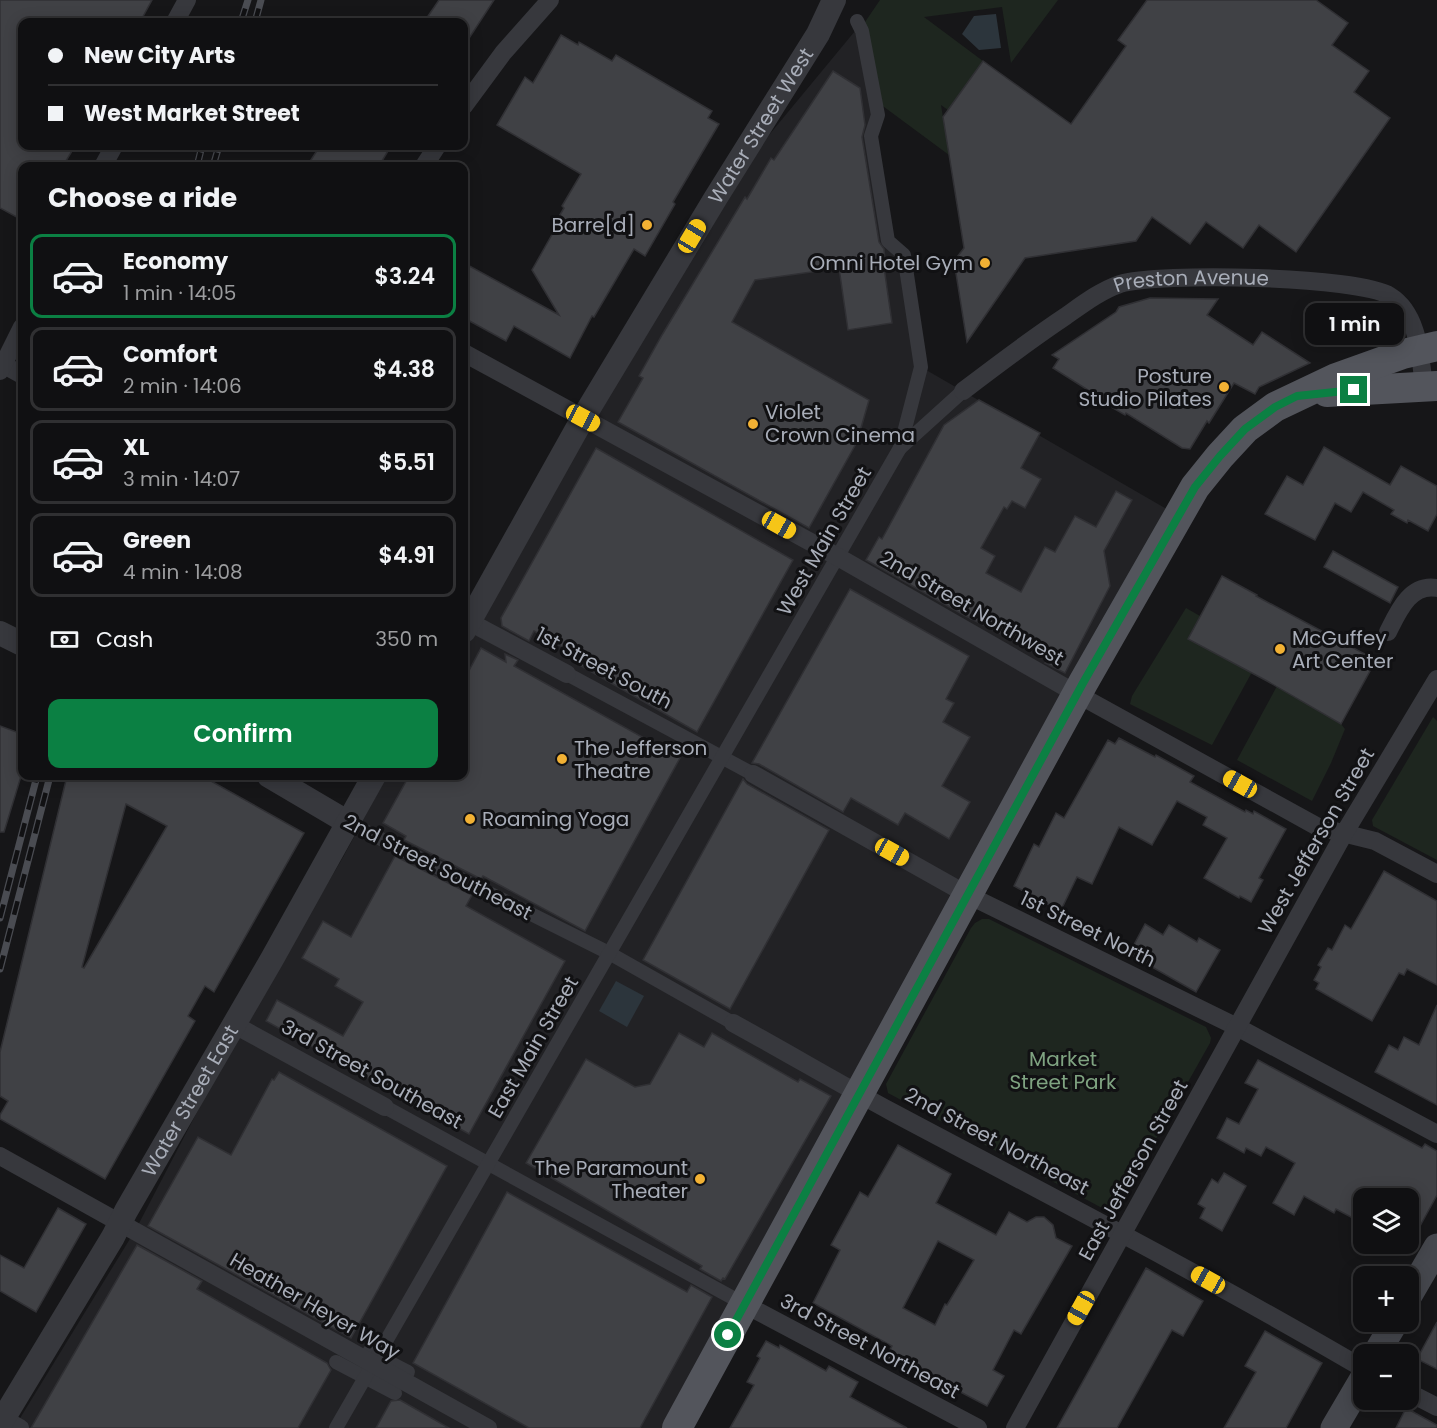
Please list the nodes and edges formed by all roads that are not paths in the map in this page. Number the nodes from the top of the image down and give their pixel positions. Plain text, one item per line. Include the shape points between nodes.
1 (187, 0) edge
2 (550, 0) edge
3 (834, 0) edge
4 (177, 18) edge
5 (857, 21) dead end
6 (468, 101) edge
7 (18, 335) edge
8 (1428, 348) edge
9 (468, 355) edge
10 (2, 368) edge
11 (18, 374) edge
12 (1430, 386) edge
13 (963, 391) joint
14 (1297, 396) junction
15 (583, 418) junction
16 (900, 448) junction
17 (838, 557) junction
18 (1437, 588) edge
19 (468, 619) edge
20 (468, 625) edge
21 (1388, 632) dead end
22 (0, 633) edge
23 (18, 642) edge
24 (567, 674) joint
25 (1437, 679) edge
26 (1077, 694) junction
27 (723, 757) junction
28 (753, 774) joint
29 (276, 780) edge
30 (372, 780) edge
31 (347, 822) junction
32 (1345, 832) junction
33 (1437, 874) edge
34 (968, 895) junction
35 (609, 953) junction
36 (733, 1023) joint
37 (233, 1024) junction
38 (1237, 1028) junction
39 (861, 1094) junction
40 (385, 1107) joint
41 (1437, 1134) edge
42 (0, 1156) edge
43 (489, 1164) junction
44 (120, 1223) junction
45 (1123, 1233) junction
46 (1437, 1247) edge
47 (1419, 1278) edge
48 (744, 1304) junction
49 (349, 1340) dead end
50 (336, 1362) dead end
51 (1353, 1362) edge
52 (371, 1366) junction
53 (408, 1372) dead end
54 (395, 1393) dead end
55 (1353, 1396) edge
56 (1419, 1398) edge
57 (1437, 1407) edge
58 (8, 1424) edge
59 (336, 1428) edge
60 (488, 1428) edge
61 (677, 1428) edge
62 (978, 1428) edge
63 (1015, 1428) edge
64 (1335, 1428) edge

1 - 4 street
2 - 6 street
3 - 15 street, Water Street West via 818,34
5 - 16 street, West Main Street via 878,115 871,136 888,241 904,255 921,367
7 - 10 street
8 - 12 street, Preston Avenue
8 - 13 street, Preston Avenue via 1404,310 1390,296 1365,287 1247,278 1144,279 1097,294
8 - 14 main road via 1336,378
9 - 15 street, 2nd Street Northwest
10 - 11 street
12 - 14 main road
13 - 16 street
14 - 26 main road via 1245,429 1195,487
15 - 17 street, 2nd Street Northwest
15 - 19 street, Water Street West
16 - 17 street, West Main Street
17 - 26 street, 2nd Street Northwest
17 - 27 street, West Main Street
18 - 21 street via 1422,588 1411,595
20 - 24 street, 1st Street South
22 - 23 street
24 - 27 street, 1st Street South
25 - 32 street, West Jefferson Street
26 - 32 street, 2nd Street Northwest via 1318,827
26 - 34 main road
27 - 28 street, 1st Street North
27 - 35 street, East Main Street
28 - 34 street, 1st Street North
29 - 31 street, 2nd Street Southeast
30 - 31 street, Water Street East
31 - 35 street, 2nd Street Southeast
31 - 37 street, Water Street East
32 - 33 street, 2nd Street Northwest via 1375,841
32 - 38 street, West Jefferson Street
34 - 38 street, 1st Street North
34 - 39 main road
35 - 36 street, 2nd Street Northeast
35 - 43 street, East Main Street
36 - 39 street, 2nd Street Northeast
37 - 40 street, 3rd Street Southeast
37 - 44 street, Water Street East
38 - 41 street, 1st Street North
38 - 45 street, East Jefferson Street
39 - 45 street, 2nd Street Northeast
39 - 48 main road
40 - 43 street, 3rd Street Southeast
42 - 44 street, Heather Heyer Way
43 - 48 street, 3rd Street Northeast
43 - 52 street, East Main Street
44 - 52 street, Heather Heyer Way
44 - 58 street, Water Street East
45 - 51 street, 2nd Street Northeast
45 - 63 street, East Jefferson Street
46 - 47 main road
48 - 61 main road
48 - 62 street, 3rd Street Northeast
49 - 52 street
50 - 52 street
52 - 53 street
52 - 54 street
52 - 59 street, East Main Street
52 - 60 street, Heather Heyer Way
55 - 64 main road
56 - 57 street

